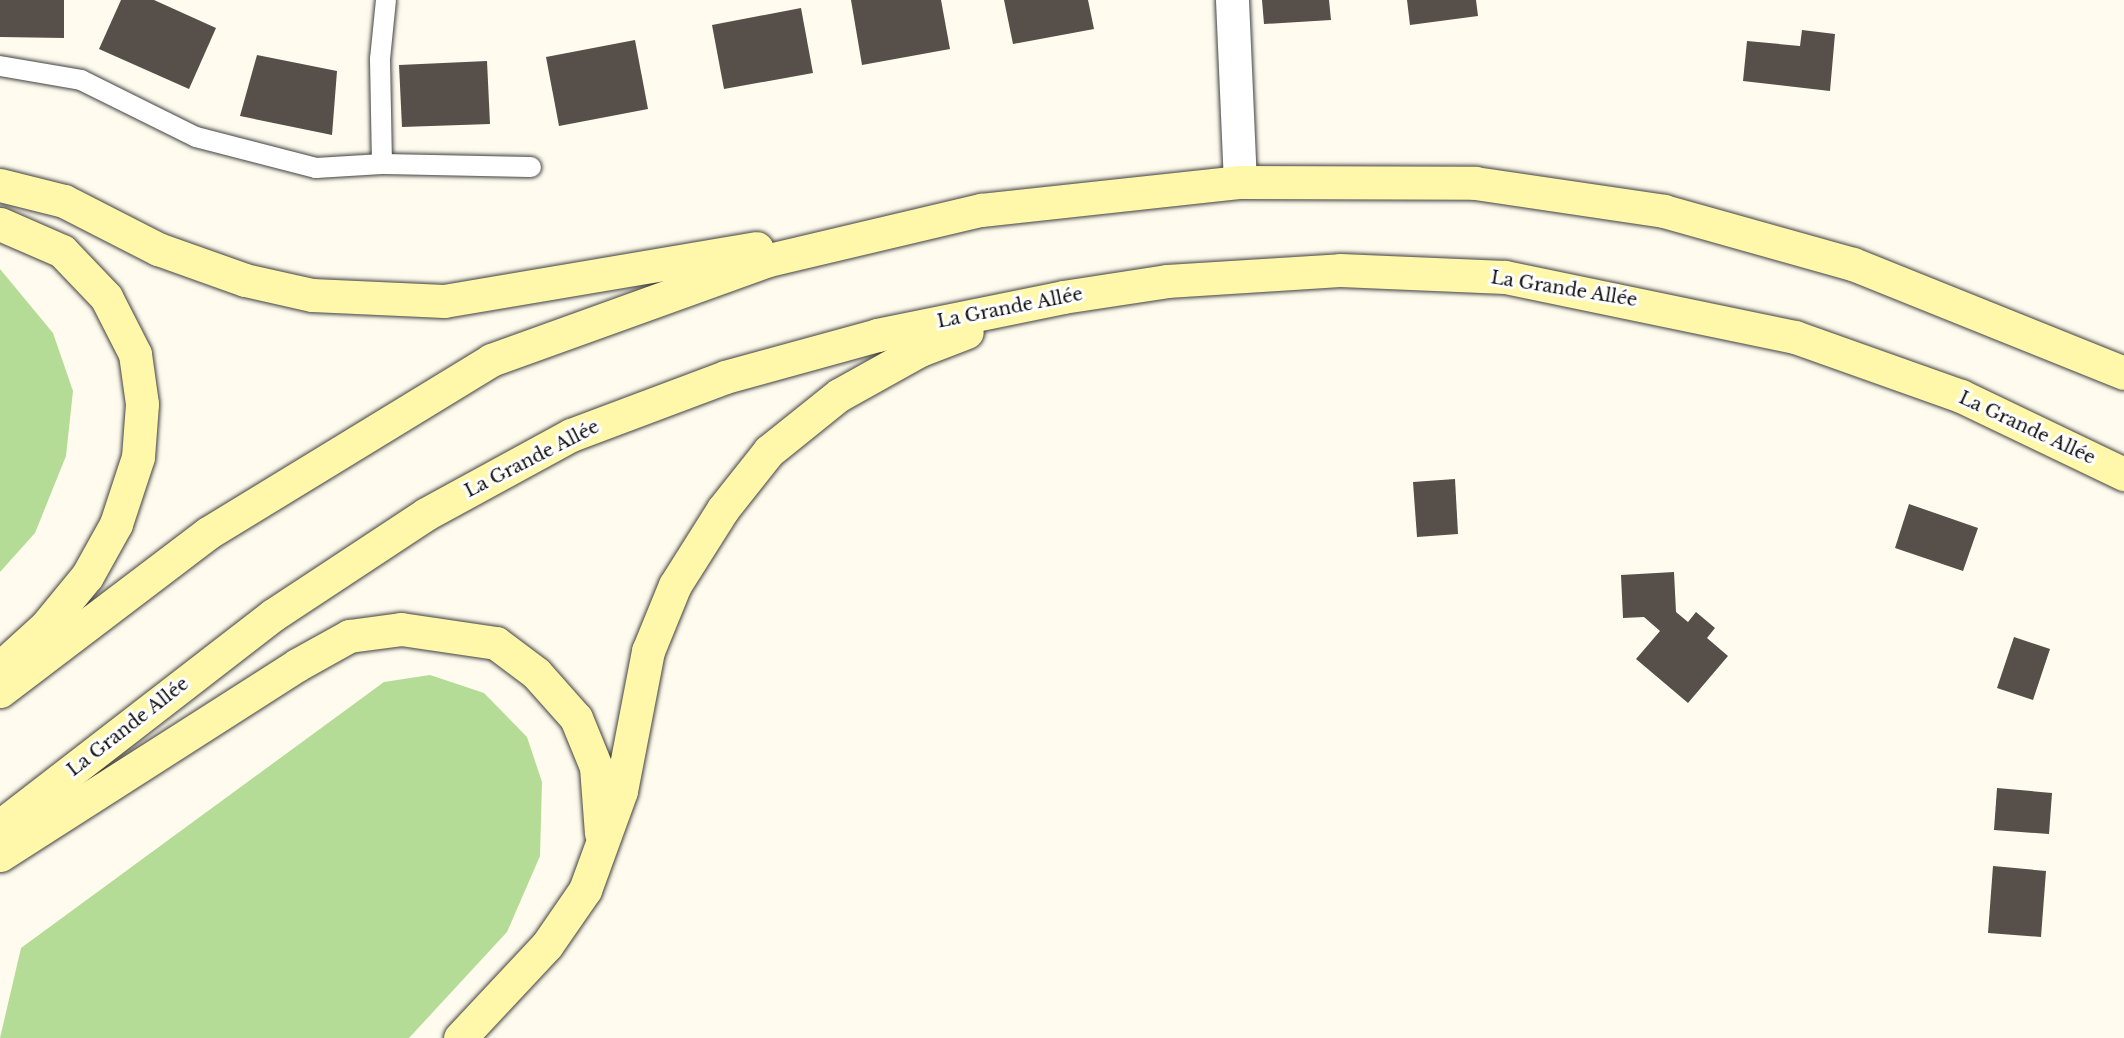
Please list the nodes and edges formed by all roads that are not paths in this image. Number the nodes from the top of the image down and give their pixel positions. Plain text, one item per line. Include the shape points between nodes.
1 (386, 0) edge
2 (1232, 0) edge
3 (0, 66) edge
4 (382, 164) junction
5 (531, 167) dead end
6 (1240, 182) junction
7 (0, 185) edge
8 (981, 210) junction
9 (0, 224) edge
10 (1063, 297) junction
11 (2124, 373) edge
12 (2124, 474) edge
13 (0, 668) edge
14 (0, 691) edge
15 (0, 826) edge
16 (602, 852) junction
17 (0, 855) edge
18 (460, 1038) edge

1 - 4 lane via 380,59
2 - 6 street
3 - 4 lane via 81,80 195,137 316,168
4 - 5 lane
6 - 8 street
6 - 11 street via 1475,183 1664,211 1853,264
7 - 8 street via 64,201 158,249 245,280 312,295 444,301
8 - 14 street via 769,261 491,360 208,532
9 - 13 street via 62,251 105,297 135,354 142,404 138,457 116,524 87,576 46,626
10 - 12 street, La Grande Allée via 1167,281 1340,270 1505,277 1795,337 1961,396
10 - 15 street, La Grande Allée via 939,321 724,377 571,435 426,514 273,615
10 - 16 street via 920,350 839,394 769,451 723,509 671,596 648,651 621,791
16 - 17 street via 596,767 576,718 543,681 496,642 401,628 350,636 297,665
16 - 18 street via 585,890 547,945

